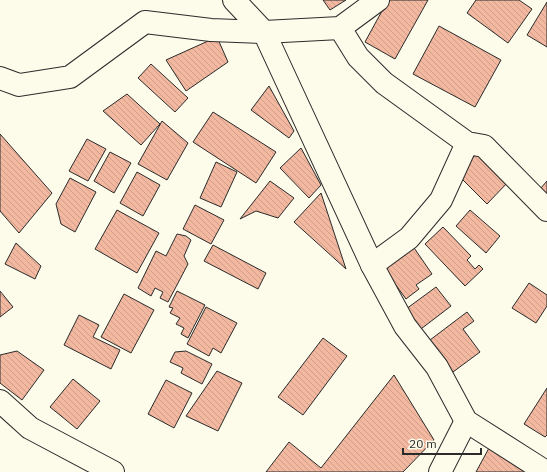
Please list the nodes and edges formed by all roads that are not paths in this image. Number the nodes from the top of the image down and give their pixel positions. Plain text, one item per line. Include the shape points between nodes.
1 (234, 0) edge
2 (378, 0) edge
3 (340, 28) junction
4 (264, 32) junction
5 (0, 78) edge
6 (467, 143) junction
7 (547, 210) edge
8 (372, 264) junction
9 (0, 401) edge
10 (466, 421) junction
11 (113, 472) edge
12 (440, 472) edge
13 (546, 472) edge

1 - 4 street
2 - 3 street
3 - 4 street
3 - 6 street via 358,57 384,83
4 - 5 street via 211,30 145,22 70,77 19,85
4 - 8 street
6 - 7 street via 484,146
6 - 8 street via 441,200 409,238
8 - 10 street via 405,326 437,367
9 - 11 street via 30,428
10 - 12 street
10 - 13 street

